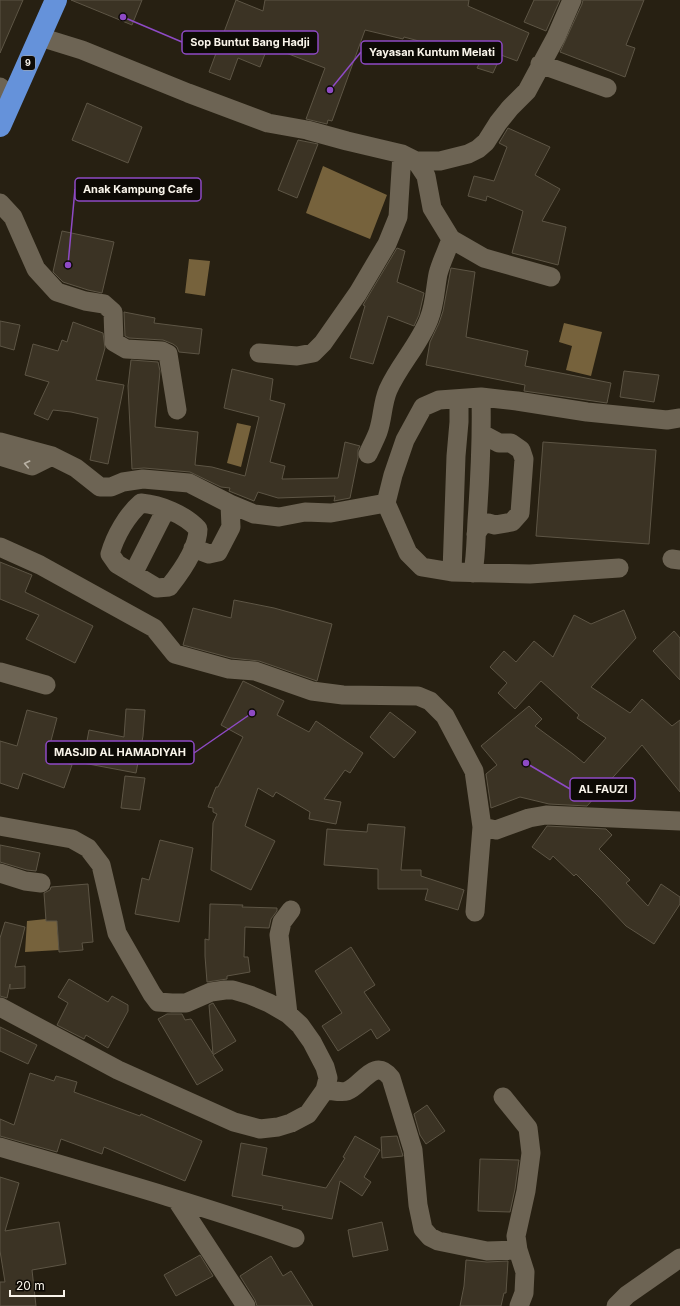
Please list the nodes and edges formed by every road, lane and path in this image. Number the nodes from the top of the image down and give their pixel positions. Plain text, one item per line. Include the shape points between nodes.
1 (56, 0) edge
2 (572, 0) edge
3 (40, 37) junction
4 (540, 64) junction
5 (607, 88) dead end
6 (6, 92) edge
7 (0, 126) edge
8 (409, 157) junction
9 (0, 203) edge
10 (451, 239) junction
11 (551, 277) dead end
12 (259, 353) dead end
13 (481, 397) junction
14 (459, 398) junction
15 (177, 410) dead end
16 (680, 418) edge
17 (482, 434) junction
18 (0, 442) edge
19 (368, 454) dead end
20 (0, 456) edge
21 (52, 456) junction
22 (386, 502) junction
23 (230, 504) junction
24 (166, 509) junction
25 (476, 534) junction
26 (0, 547) edge
27 (193, 548) junction
28 (619, 568) dead end
29 (452, 572) junction
30 (473, 573) junction
31 (133, 574) junction
32 (0, 672) edge
33 (46, 685) dead end
34 (680, 821) edge
35 (0, 826) edge
36 (482, 827) junction
37 (0, 874) edge
38 (41, 883) dead end
39 (291, 910) dead end
40 (475, 912) dead end
41 (0, 1007) edge
42 (288, 1014) junction
43 (325, 1090) junction
44 (503, 1097) dead end
45 (0, 1147) edge
46 (176, 1199) junction
47 (295, 1238) dead end
48 (518, 1250) junction
49 (680, 1258) edge
50 (246, 1306) edge
51 (519, 1306) edge
52 (616, 1306) edge

1 - 3 highway, 9
2 - 4 street via 556,37
3 - 6 highway, 9
3 - 8 street via 82,50 268,123 307,130
4 - 5 street
4 - 8 street via 527,91 510,108 478,149 440,161
6 - 7 highway, 9
8 - 10 street via 426,176 432,208
8 - 12 street via 398,217 387,244 323,344 313,353 297,356
9 - 15 street via 13,218 36,270 57,292 104,304 113,312 114,342 126,349 162,351 168,354
10 - 11 street via 484,258
10 - 19 street via 441,264 428,321 388,390 378,431
13 - 14 street
13 - 16 street via 587,412 667,420
13 - 17 street
14 - 22 street via 439,400 423,407 405,440
14 - 29 street
17 - 25 street
17 - 25 street via 499,443 510,443 521,450 524,459 520,514 512,522 488,523 481,526
18 - 21 street
21 -> 20 street via 32,466
21 - 23 street via 76,468 100,487 111,487 143,479 189,483
22 - 23 street via 331,512 305,512 279,517 254,514
22 - 29 street via 408,553 422,567
23 - 27 street via 231,527 218,552 209,554
24 - 27 street via 190,520 198,529
24 - 31 street
24 - 31 street via 141,503 133,509 112,544 110,554 117,564
25 - 30 street
26 - 36 street via 40,565 154,628 174,654 229,669 256,671 312,691 343,695 418,696 430,700 445,716 474,771
27 - 31 street via 169,587 156,588
28 - 30 street via 530,574
29 - 30 street
32 - 33 street
34 - 36 street via 546,815 529,818 496,830
35 - 42 street via 72,839 88,848 101,865 116,933 158,1002 186,1003 211,992 233,990 250,994
36 - 40 street
37 - 38 street
39 - 42 street via 282,922 279,935
41 - 43 street via 118,1070 234,1122 260,1129 291,1123 308,1114
42 - 43 street via 312,1042 325,1067 328,1078
43 - 48 street via 347,1091 373,1071 383,1070 388,1074 413,1150 423,1229 430,1238 438,1241 487,1251
44 - 48 street via 528,1128 531,1153 516,1236
45 - 46 street
46 - 47 street
46 - 50 street
48 - 51 street via 525,1272 524,1293
49 - 52 street via 627,1295

